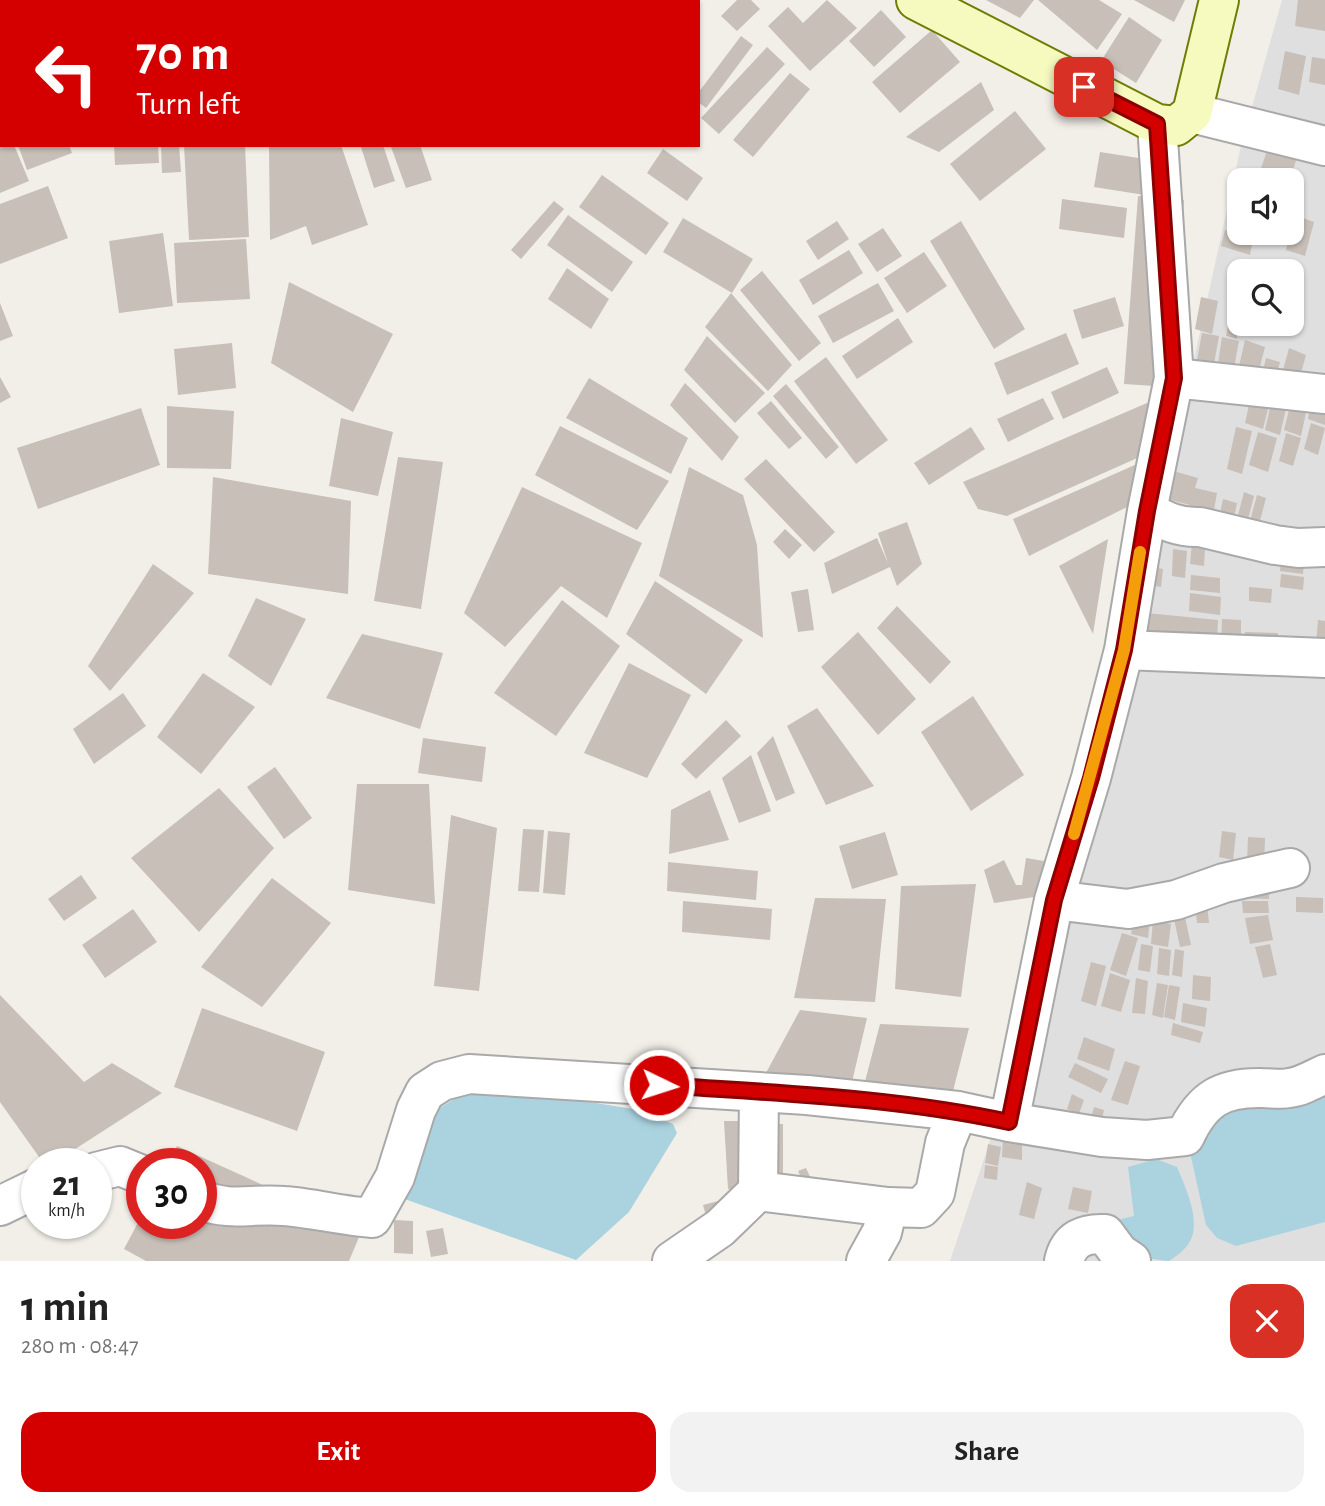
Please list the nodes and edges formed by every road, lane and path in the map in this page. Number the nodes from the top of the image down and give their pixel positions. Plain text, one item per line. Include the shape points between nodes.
1 (916, 0) edge
2 (1219, 0) edge
3 (1174, 119) junction
4 (1325, 146) edge
5 (1174, 378) junction
6 (1325, 394) edge
7 (1147, 511) junction
8 (1325, 547) edge
9 (1124, 650) junction
10 (1325, 658) edge
11 (1290, 868) dead end
12 (1054, 900) junction
13 (1325, 1074) edge
14 (758, 1092) junction
15 (958, 1111) junction
16 (1009, 1122) junction
17 (758, 1191) junction
18 (21, 1196) edge
19 (0, 1206) edge
20 (217, 1206) edge
21 (888, 1207) junction
22 (672, 1261) edge
23 (866, 1261) edge
24 (1064, 1261) edge
25 (1131, 1261) edge

1 - 3 street
2 - 3 street
3 - 4 street
3 - 5 street
5 - 6 street
5 - 7 street
7 - 8 street via 1187,527 1298,548
7 - 9 street
9 - 10 street
9 - 12 street
11 - 12 street via 1128,909
12 - 16 street
13 - 16 street via 1291,1088 1238,1088 1221,1095 1201,1107 1185,1136 1147,1140 1102,1137
14 - 15 street
14 - 17 street
14 - 20 street via 469,1074 442,1081 425,1092 395,1177 372,1218 284,1206
15 - 16 street
15 - 21 street via 945,1143 935,1193 920,1208
17 - 21 street
17 - 22 street via 720,1228
18 - 19 street
21 - 23 street via 882,1232
24 - 25 street via 1073,1241 1095,1233 1105,1234

